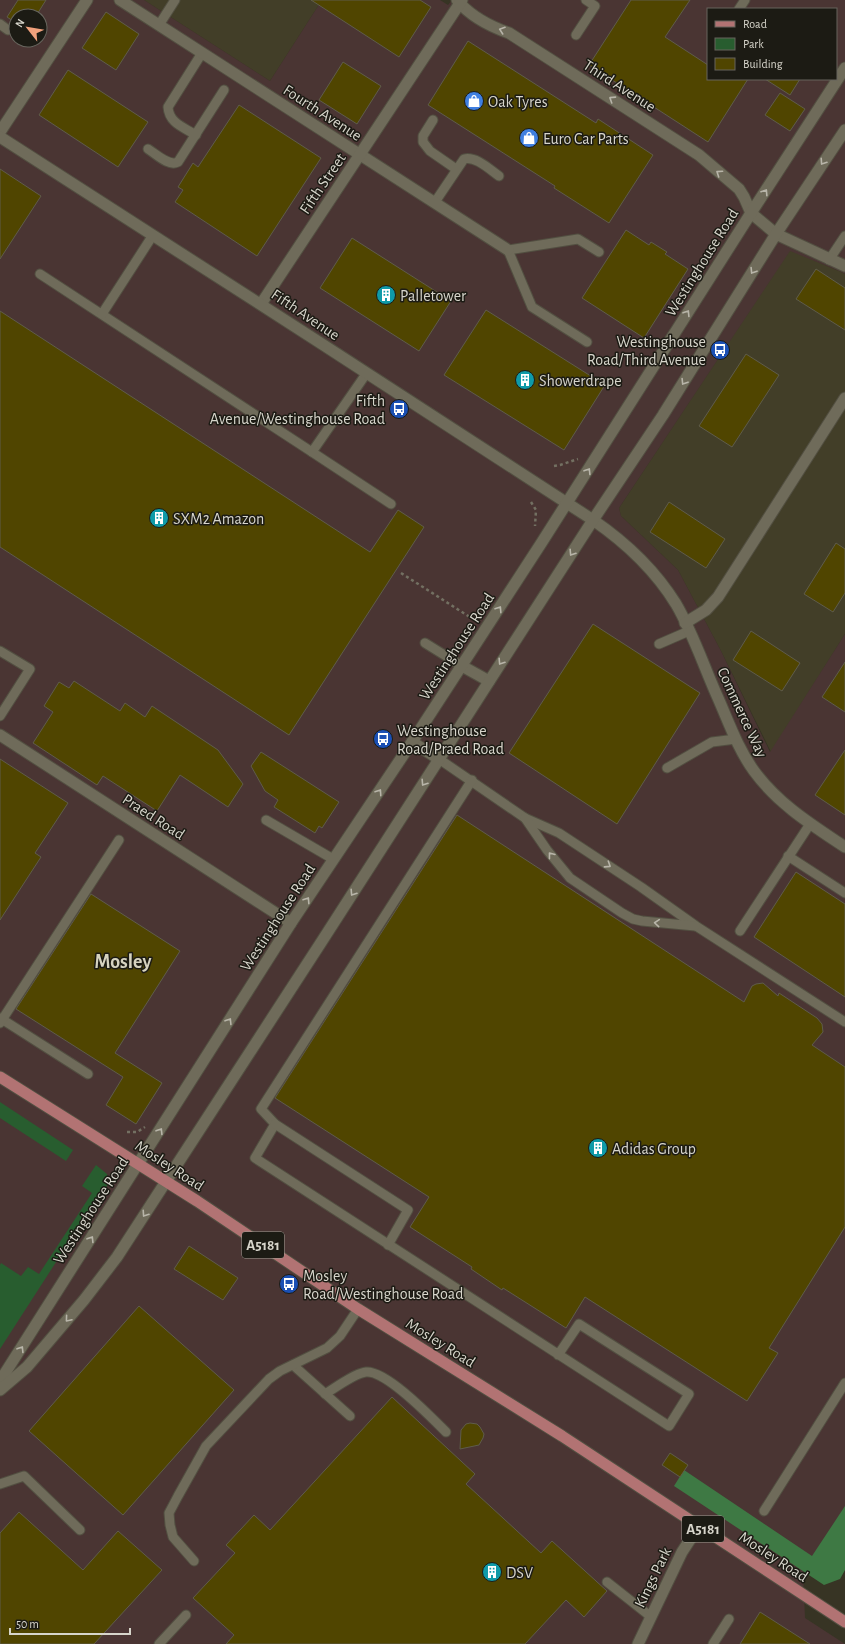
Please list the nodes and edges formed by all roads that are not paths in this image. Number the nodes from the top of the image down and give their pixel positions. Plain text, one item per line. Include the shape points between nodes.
1 (87, 0) edge
2 (120, 0) edge
3 (175, 0) edge
4 (586, 0) edge
5 (460, 1) edge
6 (0, 24) edge
7 (159, 25) junction
8 (8, 30) dead end
9 (576, 35) dead end
10 (202, 53) junction
11 (845, 68) edge
12 (224, 90) dead end
13 (433, 120) dead end
14 (845, 130) edge
15 (0, 132) edge
16 (196, 135) junction
17 (0, 137) edge
18 (148, 149) dead end
19 (361, 155) junction
20 (456, 169) junction
21 (499, 176) dead end
22 (435, 202) junction
23 (751, 213) junction
24 (776, 234) junction
25 (153, 235) junction
26 (845, 236) edge
27 (508, 250) junction
28 (600, 252) dead end
29 (830, 260) junction
30 (845, 266) edge
31 (40, 274) dead end
32 (261, 304) junction
33 (102, 314) junction
34 (587, 342) dead end
35 (366, 374) junction
36 (845, 398) edge
37 (312, 452) junction
38 (391, 504) dead end
39 (567, 504) junction
40 (593, 520) junction
41 (687, 627) junction
42 (425, 643) dead end
43 (659, 644) dead end
44 (0, 651) edge
45 (462, 666) junction
46 (489, 681) junction
47 (0, 716) edge
48 (0, 735) edge
49 (736, 739) junction
50 (412, 742) junction
51 (439, 759) junction
52 (667, 768) dead end
53 (472, 780) junction
54 (525, 818) junction
55 (266, 820) dead end
56 (810, 824) junction
57 (119, 840) dead end
58 (845, 847) edge
59 (788, 856) junction
60 (333, 859) junction
61 (845, 893) edge
62 (291, 924) junction
63 (696, 926) junction
64 (740, 931) dead end
65 (1, 1020) edge
66 (845, 1022) edge
67 (88, 1074) dead end
68 (0, 1077) edge
69 (275, 1124) junction
70 (139, 1164) junction
71 (166, 1182) junction
72 (388, 1245) junction
73 (358, 1309) junction
74 (558, 1355) junction
75 (293, 1365) junction
76 (0, 1381) edge
77 (845, 1383) edge
78 (0, 1390) edge
79 (325, 1394) junction
80 (350, 1416) dead end
81 (446, 1432) dead end
82 (0, 1484) edge
83 (764, 1511) dead end
84 (699, 1526) junction
85 (80, 1530) dead end
86 (194, 1561) dead end
87 (608, 1582) dead end
88 (186, 1615) dead end
89 (650, 1616) junction
90 (729, 1619) dead end
91 (845, 1622) edge
92 (159, 1644) edge
93 (638, 1644) edge
94 (713, 1644) edge

1 - 15 street
2 - 7 street, Fourth Avenue
3 - 7 lane
4 - 9 lane via 595,6
5 - 19 street, Fifth Street
23 -> 5 street, Third Avenue via 739,189 699,155 509,33 489,26 466,11
6 - 8 lane
7 - 10 street, Fourth Avenue
10 - 16 lane via 168,107 171,119
10 - 19 street, Fourth Avenue
23 -> 11 street, Westinghouse Road
12 - 16 lane
13 - 20 lane via 423,136 423,142 430,151
14 -> 24 street
16 - 18 lane via 175,164 169,163
17 - 25 street, Fifth Avenue
19 - 22 street, Fourth Avenue
19 - 32 street, Fifth Street
20 - 21 lane via 464,159 469,158
20 - 22 lane
22 - 27 street, Fourth Avenue
23 - 24 street
39 -> 23 street, Westinghouse Road
24 - 29 street
24 -> 40 street via 663,415
25 - 32 street, Fifth Avenue
25 - 33 lane
26 - 29 lane
27 - 28 lane via 578,238
27 - 34 lane via 532,308
29 - 30 street
31 - 33 lane
32 - 35 street, Fifth Avenue
33 - 37 lane
35 - 37 lane
35 - 39 street, Fifth Avenue
36 - 41 street via 718,597
37 - 38 lane
39 - 40 street, Fifth Avenue
45 -> 39 street, Westinghouse Road
40 - 41 street, Commerce Way via 642,562 675,603
40 -> 46 street
41 - 43 lane
41 - 49 street, Commerce Way
42 - 45 lane
44 - 47 lane via 30,669
45 - 46 street
45 - 50 street, Westinghouse Road
46 - 51 street
48 - 62 street, Praed Road
49 - 52 lane via 712,742
49 - 56 street, Commerce Way via 765,784 792,811
50 - 51 street
60 -> 50 street, Westinghouse Road
51 - 53 lane
51 -> 71 street
53 - 54 lane
53 - 69 lane via 260,1109
54 -> 63 lane via 559,833
63 -> 54 lane via 642,921 622,913 570,878
55 - 60 lane
56 - 58 street, Commerce Way
56 - 59 lane
57 - 65 lane
59 - 61 lane
59 - 64 lane
62 -> 60 street, Westinghouse Road
70 -> 62 street, Westinghouse Road
63 - 66 lane
65 - 67 lane
68 - 70 main road, Mosley Road / A5181
69 - 72 lane via 255,1158
69 - 72 lane via 408,1210
70 - 71 main road, Mosley Road / A5181
76 -> 70 street, Westinghouse Road
71 - 73 main road, Mosley Road / A5181
71 -> 78 street via 117,1257 84,1300 27,1367
72 - 74 lane
73 - 75 lane via 334,1342 324,1350
73 - 84 main road, Mosley Road / A5181 via 562,1436
74 - 74 lane via 668,1426 689,1394 579,1324
75 - 79 lane
75 - 86 lane via 260,1387 206,1446 169,1513 173,1537
77 - 83 lane
79 - 80 lane
79 - 81 lane via 358,1374 373,1372 411,1398
82 - 85 lane via 24,1476
84 - 89 street, Kings Park via 682,1552
84 - 91 main road, Mosley Road / A5181
87 - 89 lane
88 - 92 lane
89 - 93 street, Kings Park
90 - 94 lane

